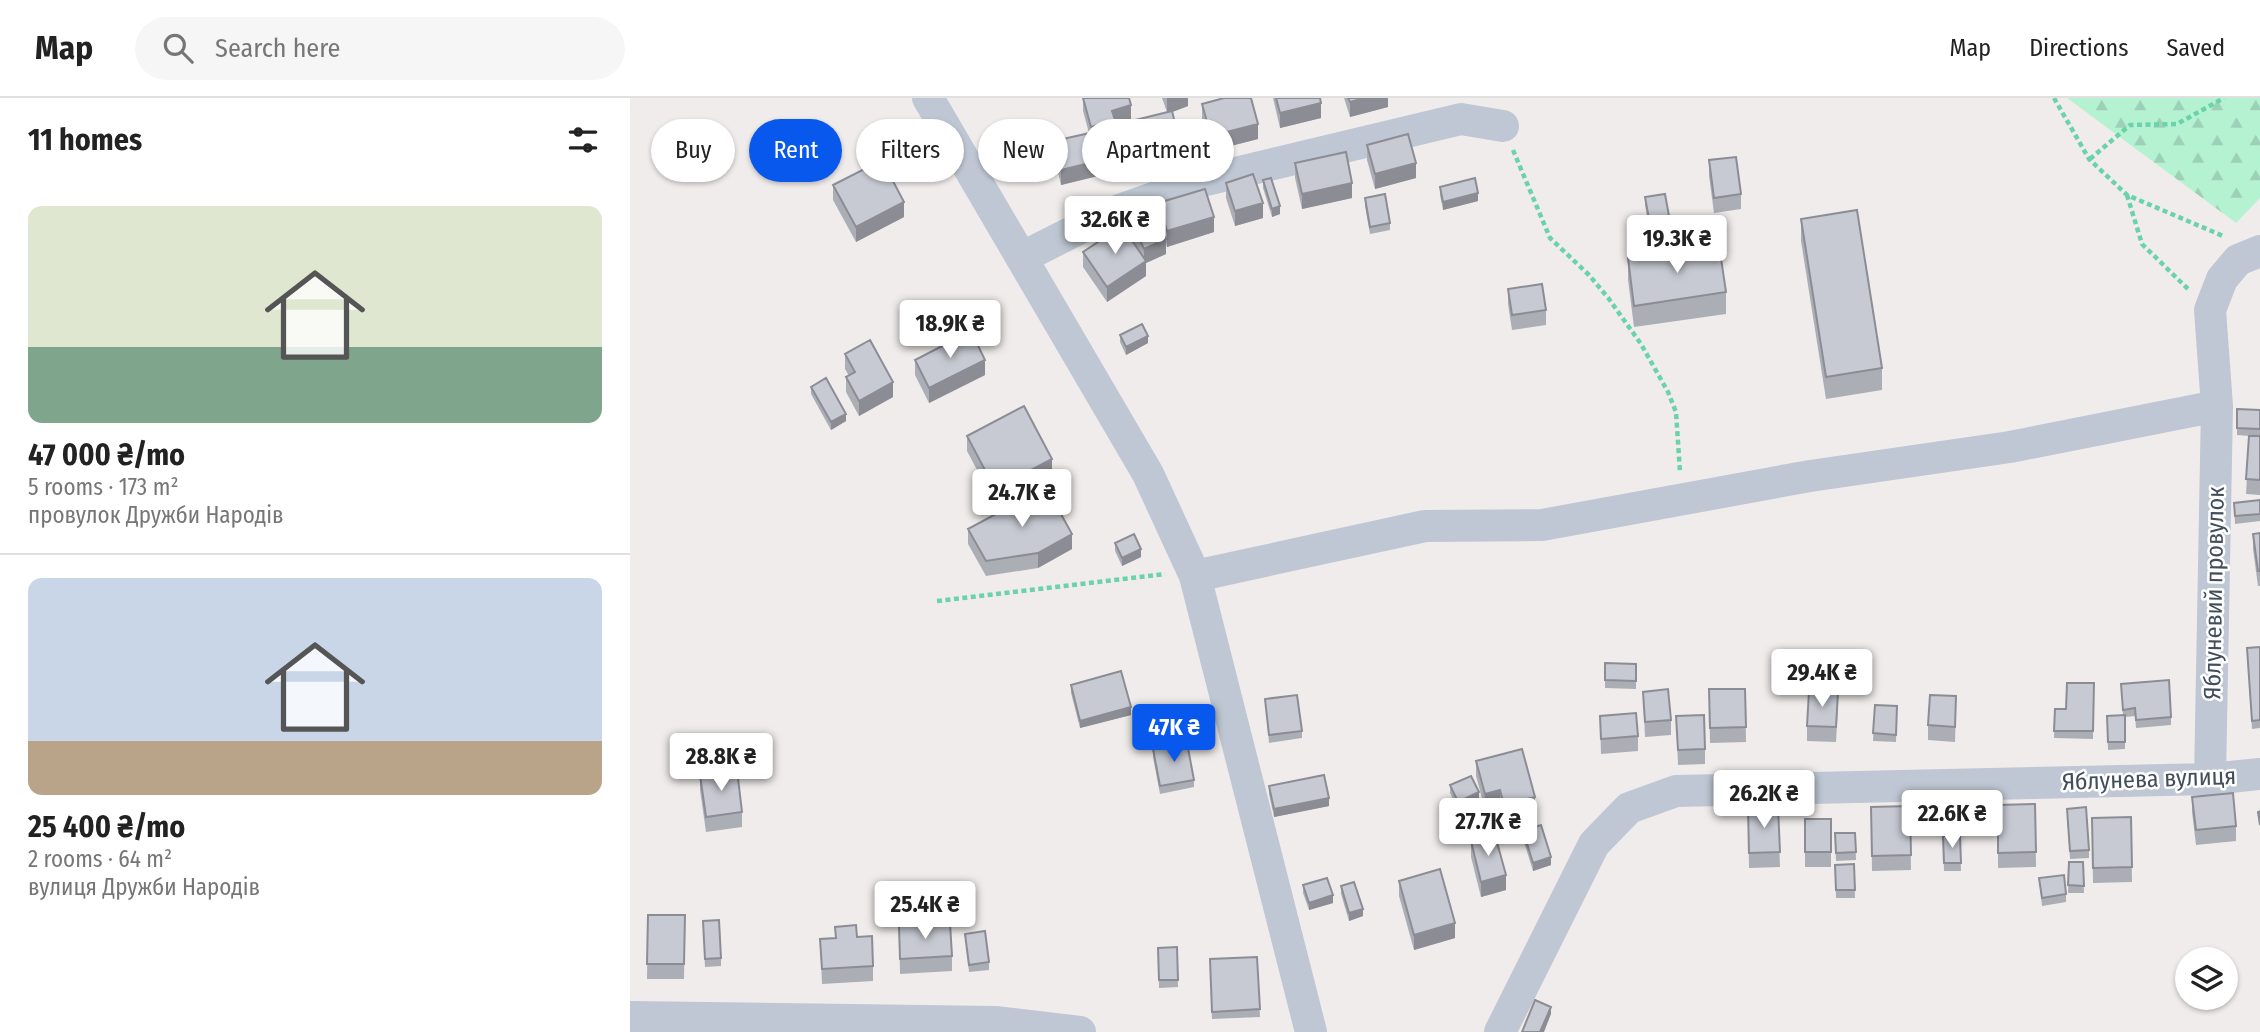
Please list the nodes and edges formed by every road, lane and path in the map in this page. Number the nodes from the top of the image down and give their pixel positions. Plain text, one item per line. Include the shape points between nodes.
1 (928, 98) edge
2 (2054, 98) edge
3 (2224, 98) edge
4 (1503, 127) joint
5 (2089, 159) junction
6 (2127, 195) junction
7 (2260, 251) edge
8 (1023, 257) junction
9 (2210, 310) junction
10 (2217, 406) junction
11 (1682, 499) junction
12 (1195, 576) junction
13 (937, 601) dead end
14 (2260, 774) edge
15 (2210, 779) junction
16 (630, 1017) edge
17 (1080, 1032) edge
18 (1311, 1032) edge
19 (1500, 1032) edge

1 - 8 street
2 - 5 path
3 - 5 path via 2176,124 2130,125
4 - 8 street via 1461,119 1198,182 1108,215
4 - 11 path via 1550,238 1609,299 1642,344 1668,392 1676,412
5 - 6 path
6 - 7 path
6 - 9 path via 2142,244
7 - 9 street via 2238,260 2222,279
8 - 12 street via 1149,474
9 - 10 street, Яблуневий провулок
10 - 11 street via 2010,446
10 - 15 street, Яблуневий провулок
11 - 12 street via 1542,525 1425,526
12 - 13 path via 1152,573
12 - 18 street
14 - 15 street, Яблунева вулиця
15 - 19 street, Яблунева вулиця via 1676,791 1629,808 1594,844
16 - 17 street via 995,1021

